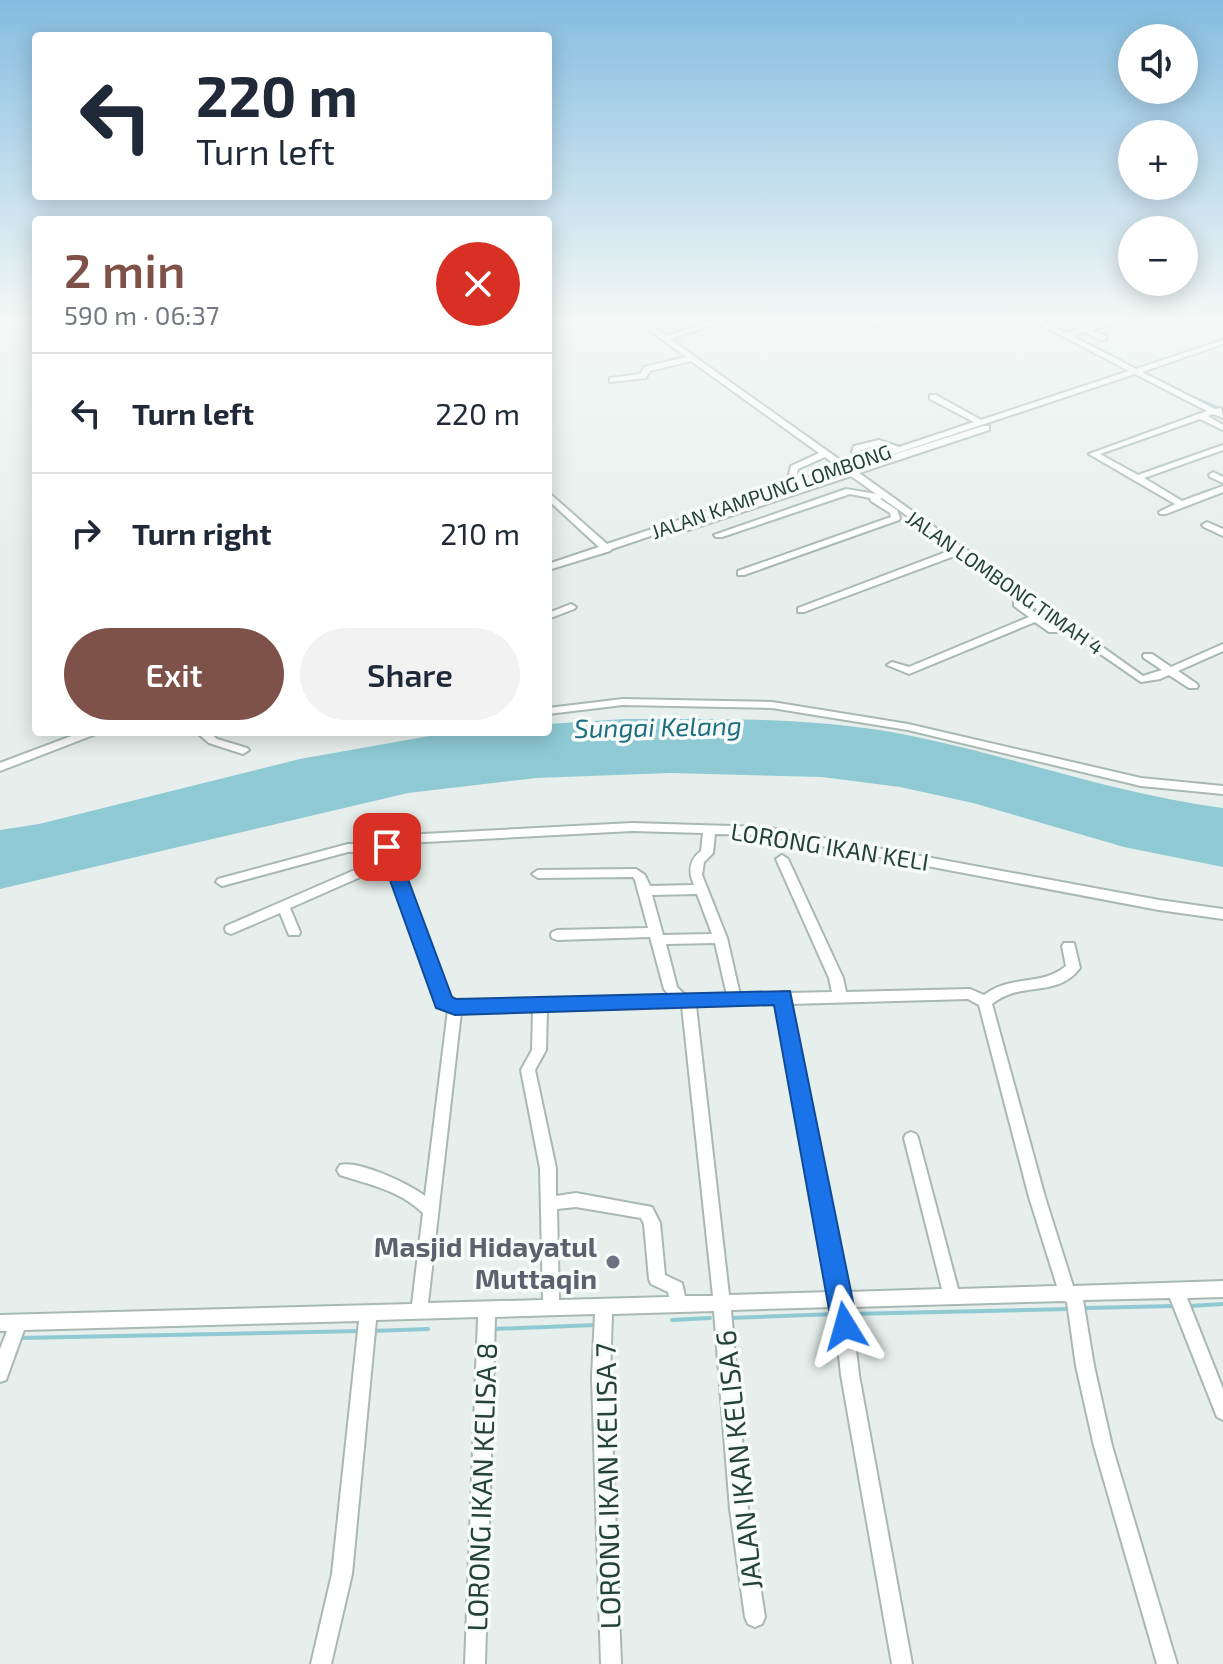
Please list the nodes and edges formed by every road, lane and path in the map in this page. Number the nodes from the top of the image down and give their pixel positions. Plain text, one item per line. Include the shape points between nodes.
1 (742, 394) edge
2 (1065, 394) edge
3 (1091, 394) edge
4 (1181, 394) edge
5 (933, 397) dead end
6 (1220, 412) edge
7 (1201, 416) junction
8 (979, 422) junction
9 (1223, 428) edge
10 (1223, 447) edge
11 (826, 453) junction
12 (844, 466) junction
13 (853, 473) junction
14 (1213, 475) dead end
15 (1137, 478) junction
16 (800, 480) junction
17 (1223, 480) edge
18 (1223, 489) edge
19 (879, 497) junction
20 (552, 499) edge
21 (1182, 505) junction
22 (1163, 512) dead end
23 (1207, 525) dead end
24 (1223, 533) edge
25 (719, 535) dead end
26 (608, 549) junction
27 (958, 551) junction
28 (552, 568) edge
29 (741, 573) dead end
30 (1017, 604) dead end
31 (571, 607) dead end
32 (801, 610) dead end
33 (552, 614) edge
34 (1042, 616) junction
35 (1053, 630) dead end
36 (1223, 647) edge
37 (1148, 656) dead end
38 (892, 665) dead end
39 (1171, 671) junction
40 (1193, 686) dead end
41 (552, 711) edge
42 (81, 736) edge
43 (207, 736) edge
44 (243, 750) dead end
45 (0, 767) edge
46 (1223, 790) edge
47 (709, 828) junction
48 (387, 847) junction
49 (782, 859) dead end
50 (393, 868) junction
51 (538, 874) dead end
52 (222, 882) dead end
53 (701, 889) junction
54 (643, 891) junction
55 (283, 906) junction
56 (1223, 914) edge
57 (231, 929) dead end
58 (294, 932) dead end
59 (557, 935) dead end
60 (656, 936) junction
61 (720, 938) junction
62 (1069, 946) dead end
63 (840, 996) junction
64 (782, 997) junction
65 (734, 998) junction
66 (685, 1000) junction
67 (985, 1002) junction
68 (540, 1005) junction
69 (455, 1007) junction
70 (911, 1138) dead end
71 (345, 1170) dead end
72 (550, 1203) junction
73 (432, 1212) junction
74 (1223, 1289) edge
75 (1176, 1291) junction
76 (1071, 1295) junction
77 (952, 1298) junction
78 (842, 1301) junction
79 (678, 1303) junction
80 (722, 1303) junction
81 (604, 1307) junction
82 (551, 1308) junction
83 (487, 1310) junction
84 (419, 1312) junction
85 (367, 1327) junction
86 (11, 1330) edge
87 (0, 1374) edge
88 (1223, 1411) edge
89 (755, 1617) dead end
90 (321, 1664) edge
91 (475, 1664) edge
92 (611, 1664) edge
93 (902, 1664) edge
94 (1167, 1664) edge

1 - 11 street, JALAN LOMBONG TIMAH 4
2 - 8 street, JALAN KAMPUNG LOMBONG
3 - 13 street, JALAN KAMPUNG LOMBONG
4 - 6 street
5 - 8 street
6 - 7 street
7 - 9 street
7 - 15 street via 1093,454
8 - 12 street, JALAN KAMPUNG LOMBONG
10 - 15 street
11 - 12 street, JALAN LOMBONG TIMAH 4
11 - 16 street via 794,468 793,475
12 - 13 street, JALAN LOMBONG TIMAH 4
12 - 16 street, JALAN KAMPUNG LOMBONG
13 - 19 street, JALAN LOMBONG TIMAH 4
13 - 26 street, JALAN KAMPUNG LOMBONG
14 - 17 street
15 - 21 street
16 - 26 street, JALAN KAMPUNG LOMBONG
18 - 21 street
19 - 25 street via 849,491
19 - 27 street, JALAN LOMBONG TIMAH 4
19 - 29 street via 896,518
20 - 26 street
21 - 22 street
23 - 24 street
26 - 28 street, JALAN KAMPUNG LOMBONG
27 - 32 street
27 - 34 street, JALAN LOMBONG TIMAH 4
30 - 34 street
31 - 33 street
34 - 35 street
34 - 38 street via 909,671
34 - 39 street, JALAN LOMBONG TIMAH 4 via 1141,679
36 - 39 street
37 - 39 street
39 - 40 street
41 - 46 street via 623,702 772,705 908,727 1141,782
42 - 45 street
43 - 44 street
47 - 48 street, LORONG IKAN KELI via 419,838
47 - 53 street via 707,853 698,860 696,875
47 - 56 street, LORONG IKAN KELI via 764,831
48 - 50 street
48 - 52 street, LORONG IKAN KELI via 348,848
49 - 63 street
50 - 55 street via 374,868
50 - 69 street via 443,1002
51 - 54 street via 630,872 641,878
53 - 54 street
53 - 61 street
54 - 60 street
55 - 57 street
55 - 58 street
59 - 60 street
60 - 61 street
60 - 66 street via 671,989
61 - 65 street
62 - 67 street via 1073,968 1058,981 1008,984
63 - 64 street
63 - 67 street via 970,994
64 - 65 street
64 - 78 street
65 - 66 street
66 - 68 street
66 - 80 street, JALAN IKAN KELISA 6
67 - 76 street via 1037,1197
68 - 69 street
68 - 72 street via 539,1050 528,1070
69 - 73 street
70 - 77 street
71 - 73 street via 416,1194
72 - 79 street via 576,1200 646,1212 652,1223 656,1276 676,1288
72 - 82 street
73 - 84 street
74 - 75 street
75 - 76 street
75 - 88 street
76 - 77 street
76 - 94 street via 1103,1446
77 - 78 street
78 - 80 street
78 - 93 street via 850,1375
79 - 80 street
79 - 81 street
80 - 89 street, JALAN IKAN KELISA 6 via 739,1509
81 - 82 street
81 - 92 street, LORONG IKAN KELISA 7 via 601,1377
82 - 83 street
83 - 84 street
83 - 91 street, LORONG IKAN KELISA 8
84 - 85 street
85 - 86 street
85 - 90 street via 342,1574
86 - 87 street

